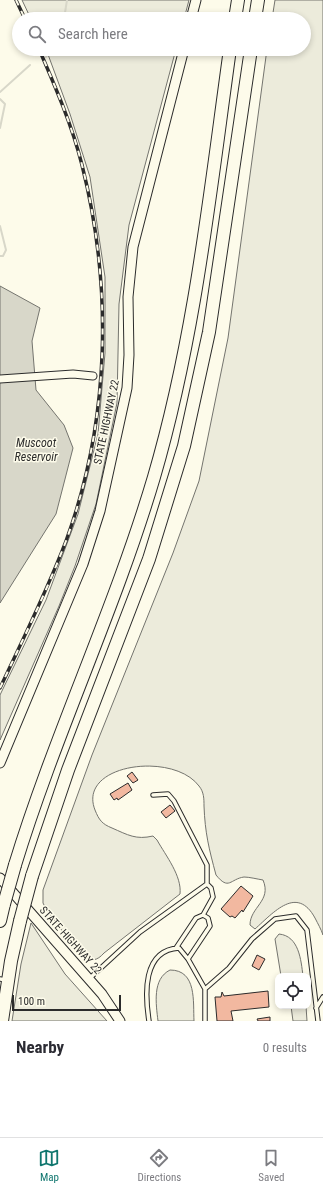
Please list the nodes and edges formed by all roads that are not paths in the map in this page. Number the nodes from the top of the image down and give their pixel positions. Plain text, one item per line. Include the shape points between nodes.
1 (196, 0) edge
2 (238, 0) edge
3 (258, 0) edge
4 (193, 12) edge
5 (236, 12) edge
6 (256, 12) edge
7 (182, 56) edge
8 (229, 56) edge
9 (250, 56) edge
10 (93, 376) dead end
11 (0, 378) edge
12 (0, 763) edge
13 (153, 795) dead end
14 (0, 878) edge
15 (207, 884) junction
16 (203, 915) junction
17 (0, 921) edge
18 (176, 948) junction
19 (188, 958) junction
20 (89, 979) junction
21 (4, 980) edge
22 (205, 989) junction
23 (323, 997) edge
24 (316, 1008) junction
25 (2, 1021) edge
26 (120, 1021) edge
27 (149, 1021) edge
28 (205, 1021) edge
29 (318, 1021) edge

1 - 4 main road
2 - 5 highway
3 - 6 highway
7 - 12 main road, STATE HIGHWAY 22 via 133,247 128,296 127,388 100,511 83,564
8 - 17 highway, bridge via 189,329 165,440 130,552 14,865
9 - 21 highway, bridge via 211,319 184,446 149,559 68,770 32,876
10 - 11 street via 73,374
13 - 15 lane via 168,794 174,800 207,865
14 - 20 main road, STATE HIGHWAY 22
15 - 16 lane via 212,888 213,897
15 - 20 lane via 140,932
16 - 18 lane via 196,918
16 - 19 lane via 208,918 210,926
18 - 19 lane via 184,952
18 - 27 lane via 162,952 150,969 145,991
19 - 22 lane
20 - 26 main road, STATE HIGHWAY 22
21 - 25 highway
22 - 24 lane via 229,968 252,939 275,919 296,916 307,930
22 - 28 lane
23 - 24 lane
24 - 29 lane

